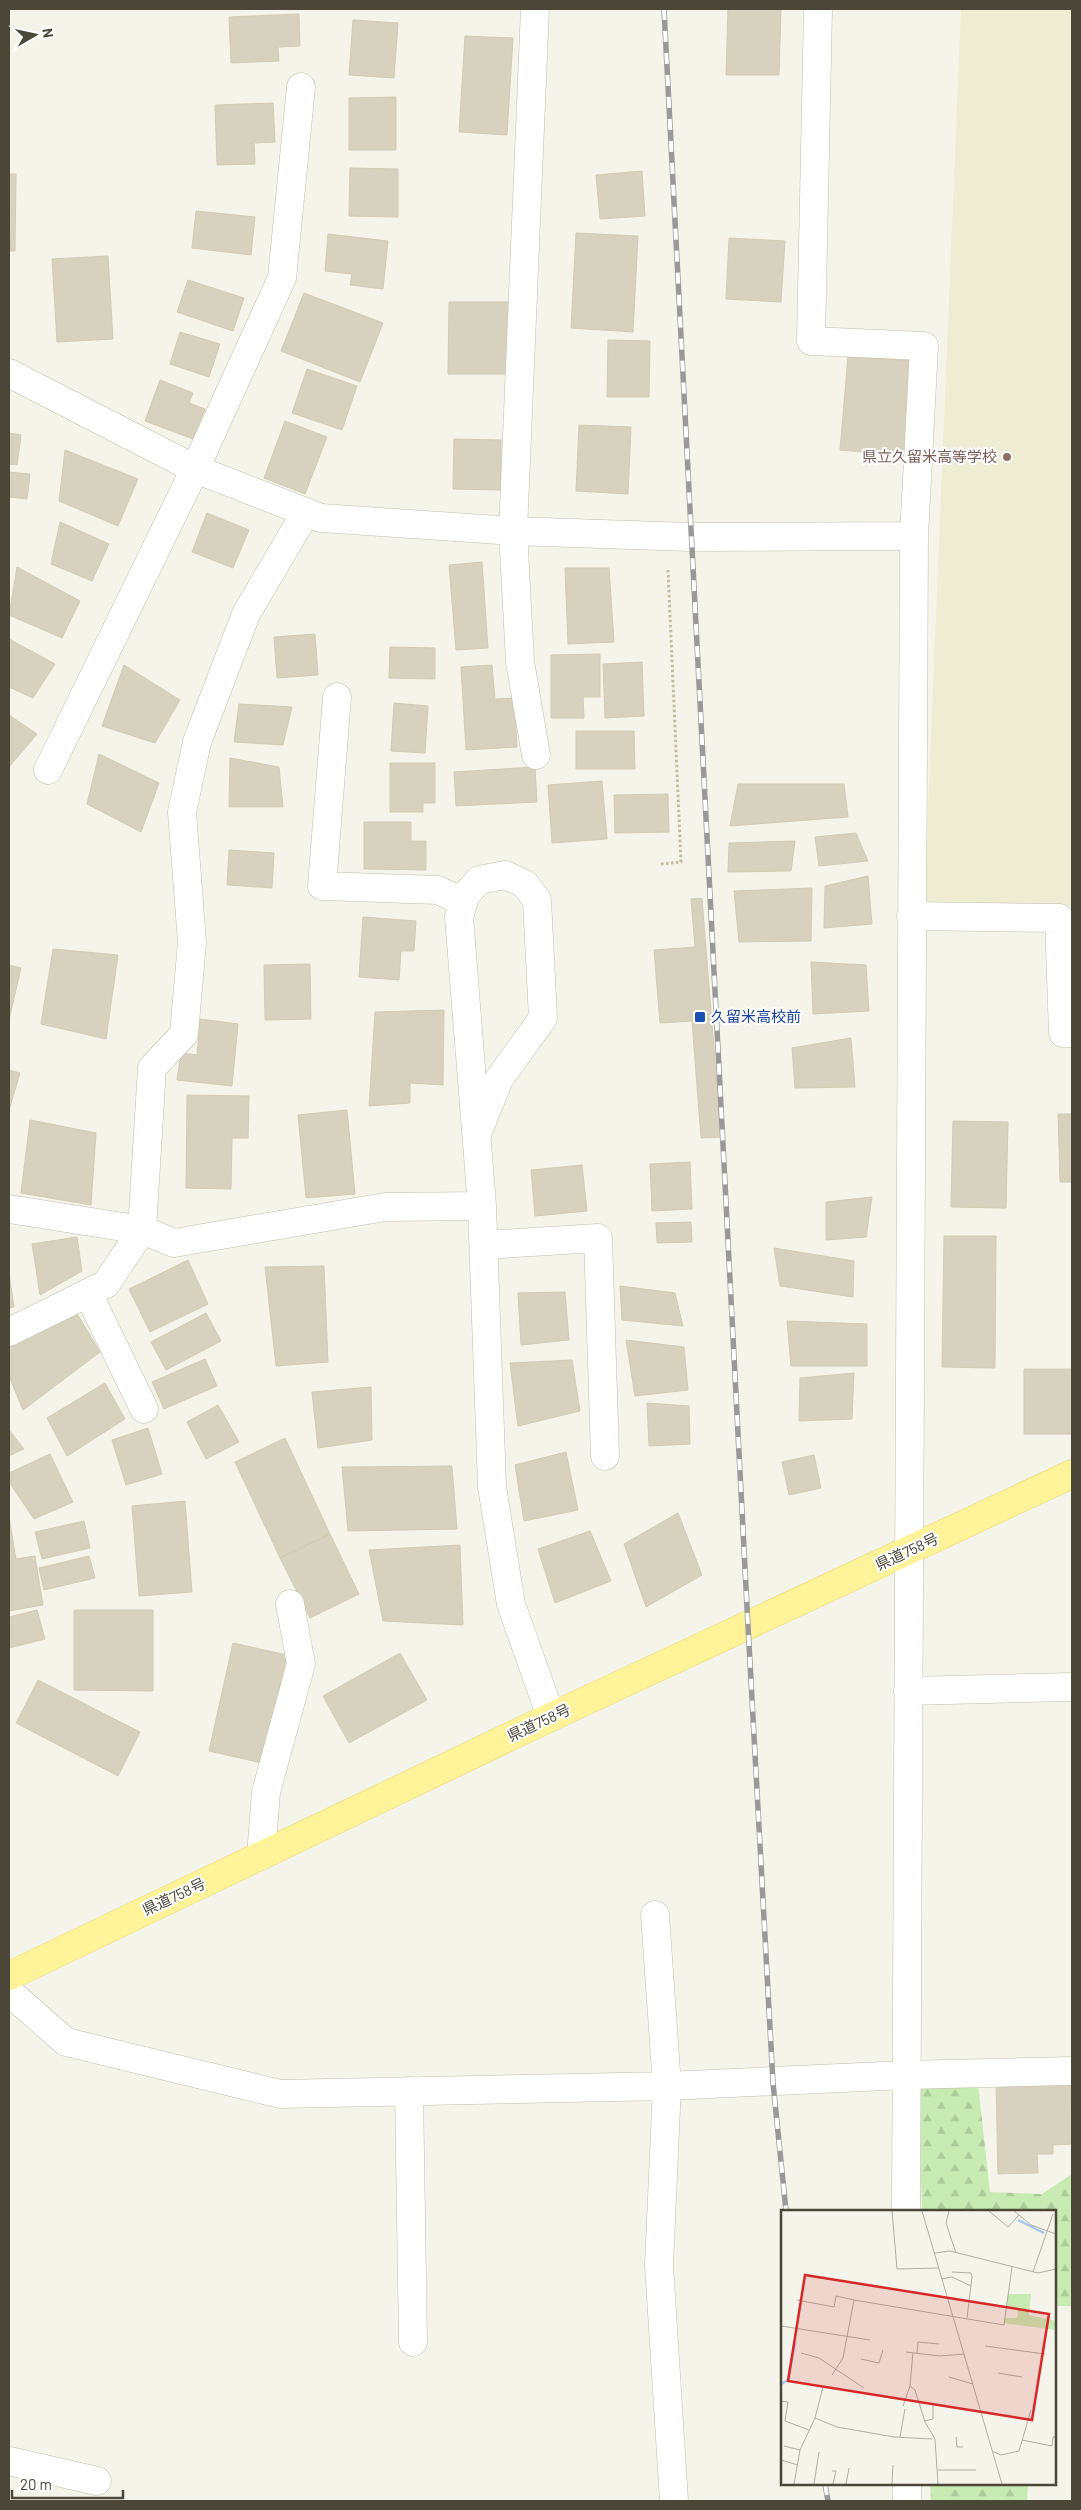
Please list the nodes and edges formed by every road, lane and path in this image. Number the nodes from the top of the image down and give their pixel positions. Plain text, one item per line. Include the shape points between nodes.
1 (535, 9) edge
2 (818, 9) edge
3 (301, 87) dead end
4 (9, 373) edge
5 (195, 469) junction
6 (306, 512) junction
7 (513, 531) junction
8 (667, 536) junction
9 (914, 536) junction
10 (337, 697) dead end
11 (536, 756) dead end
12 (48, 770) dead end
13 (660, 864) dead end
14 (463, 902) junction
15 (911, 916) junction
16 (1072, 1033) edge
17 (477, 1134) junction
18 (482, 1206) junction
19 (9, 1209) edge
20 (142, 1230) junction
21 (484, 1246) junction
22 (88, 1293) junction
23 (9, 1332) edge
24 (144, 1409) dead end
25 (605, 1456) dead end
26 (1072, 1474) edge
27 (907, 1552) junction
28 (290, 1604) dead end
29 (1072, 1687) edge
30 (908, 1691) junction
31 (551, 1717) junction
32 (261, 1856) junction
33 (655, 1915) dead end
34 (9, 1976) edge
35 (9, 1992) edge
36 (1072, 2072) edge
37 (906, 2075) junction
38 (668, 2086) junction
39 (409, 2091) junction
40 (906, 2210) edge
41 (413, 2342) dead end
42 (9, 2461) edge
43 (97, 2481) dead end
44 (907, 2485) edge
45 (674, 2501) edge
46 (907, 2501) edge

1 - 7 street
2 - 9 street via 811,341 924,346
3 - 5 street via 282,278
4 - 5 street
5 - 6 street
5 - 12 street
6 - 7 street via 321,518
6 - 20 street via 246,614 195,751 182,812 192,942 184,1034 152,1068
7 - 8 street
7 - 11 street via 520,662
8 - 9 street
8 - 13 path via 681,862
9 - 15 street
10 - 14 street via 322,886 438,890
14 - 17 street via 459,918
14 - 17 street via 480,880 505,875 525,884 537,900 543,1018 499,1079
15 - 16 street via 1059,918 1063,1033
15 - 27 street
17 - 18 street
18 - 20 street via 386,1207 174,1242
18 - 21 street
19 - 20 street
20 - 22 street via 106,1284
21 - 25 street via 598,1238
21 - 31 street via 492,1487 511,1604
22 - 23 street
22 - 24 street
26 - 27 main road, 県道758号
27 - 30 street
27 - 31 main road, 県道758号
28 - 32 street via 301,1664 266,1792
29 - 30 street
30 - 37 street
31 - 32 main road, 県道758号
32 - 34 main road, 県道758号
33 - 38 street
35 - 39 street via 66,2042 280,2094
36 - 37 street
37 - 38 street
37 - 40 street
38 - 39 street
38 - 45 street via 659,2265
39 - 41 street
42 - 43 street
44 - 46 street

